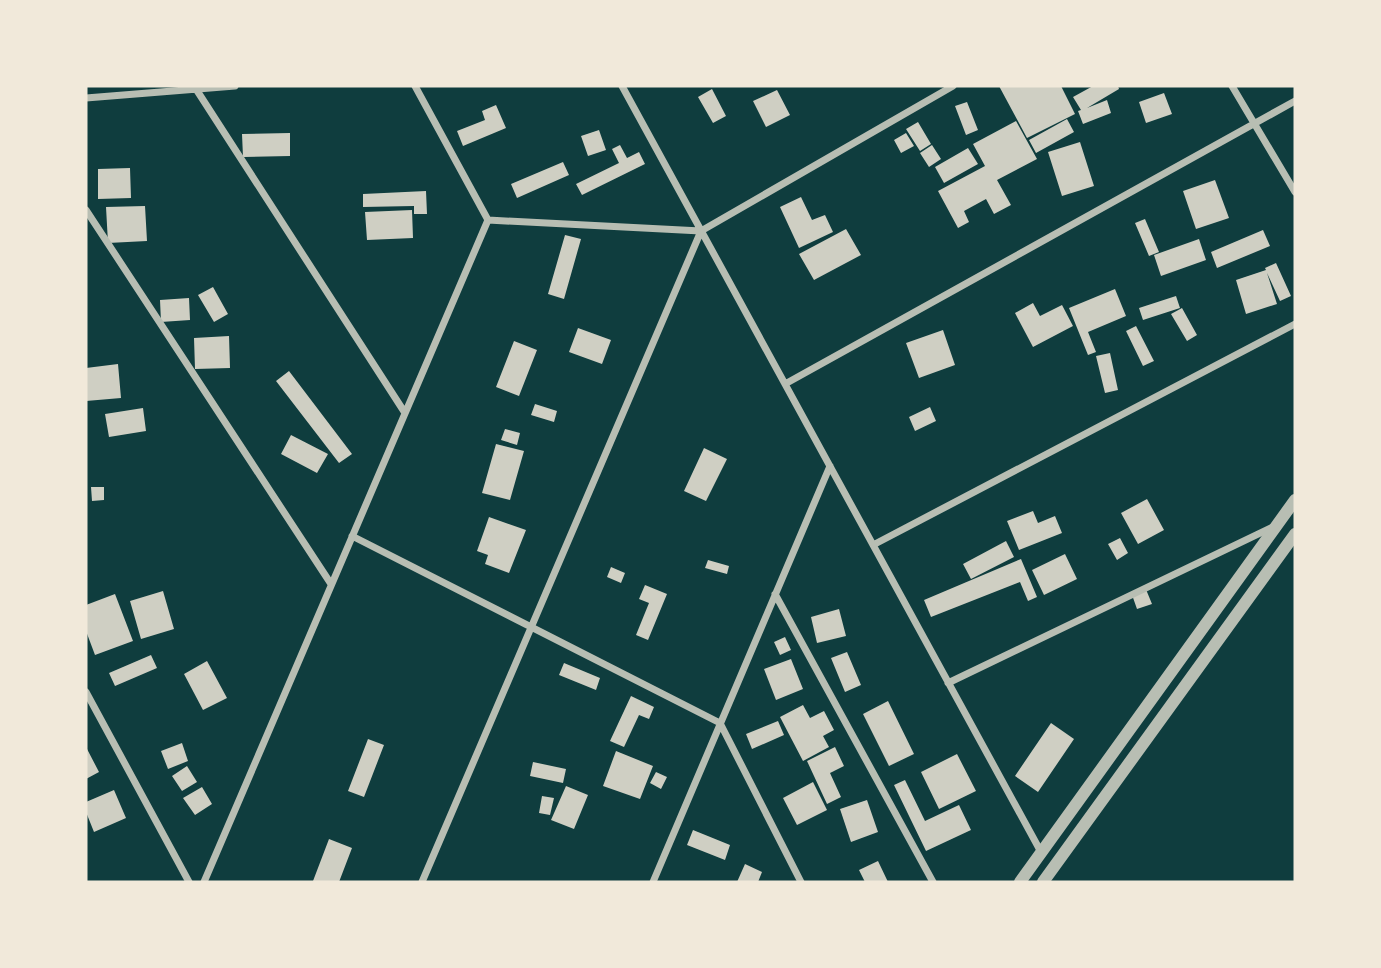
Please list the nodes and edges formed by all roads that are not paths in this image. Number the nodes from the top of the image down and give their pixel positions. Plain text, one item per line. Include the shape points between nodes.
1 (235, 86) edge
2 (415, 86) edge
3 (622, 86) edge
4 (953, 86) edge
5 (1231, 86) edge
6 (196, 89) junction
7 (86, 99) edge
8 (1295, 101) edge
9 (1253, 123) junction
10 (1295, 192) edge
11 (86, 210) edge
12 (488, 220) junction
13 (701, 231) junction
14 (1295, 324) edge
15 (785, 384) junction
16 (405, 413) junction
17 (830, 466) junction
18 (1295, 500) edge
19 (1278, 524) junction
20 (1295, 534) edge
21 (352, 536) junction
22 (873, 545) junction
23 (331, 584) junction
24 (775, 594) junction
25 (531, 627) junction
26 (948, 683) junction
27 (86, 692) edge
28 (720, 723) junction
29 (1041, 852) junction
30 (188, 882) edge
31 (204, 882) edge
32 (422, 882) edge
33 (653, 882) edge
34 (801, 882) edge
35 (933, 882) edge
36 (1020, 882) edge
37 (1043, 882) edge

1 - 6 street
2 - 12 street
3 - 13 street
4 - 13 street
5 - 9 street
6 - 7 street
6 - 16 street
8 - 9 street
9 - 10 street
9 - 15 street
11 - 23 street
12 - 13 street
12 - 16 street
13 - 15 street
13 - 25 street
14 - 22 street
15 - 17 street
16 - 21 street
17 - 22 street
17 - 24 street
18 - 19 street
19 - 26 street
19 - 29 street
20 - 37 street
21 - 23 street
21 - 25 street
22 - 26 street
23 - 31 street
24 - 28 street
24 - 35 street
25 - 28 street
25 - 32 street
26 - 29 street
27 - 30 street
28 - 33 street
28 - 34 street
29 - 36 street

